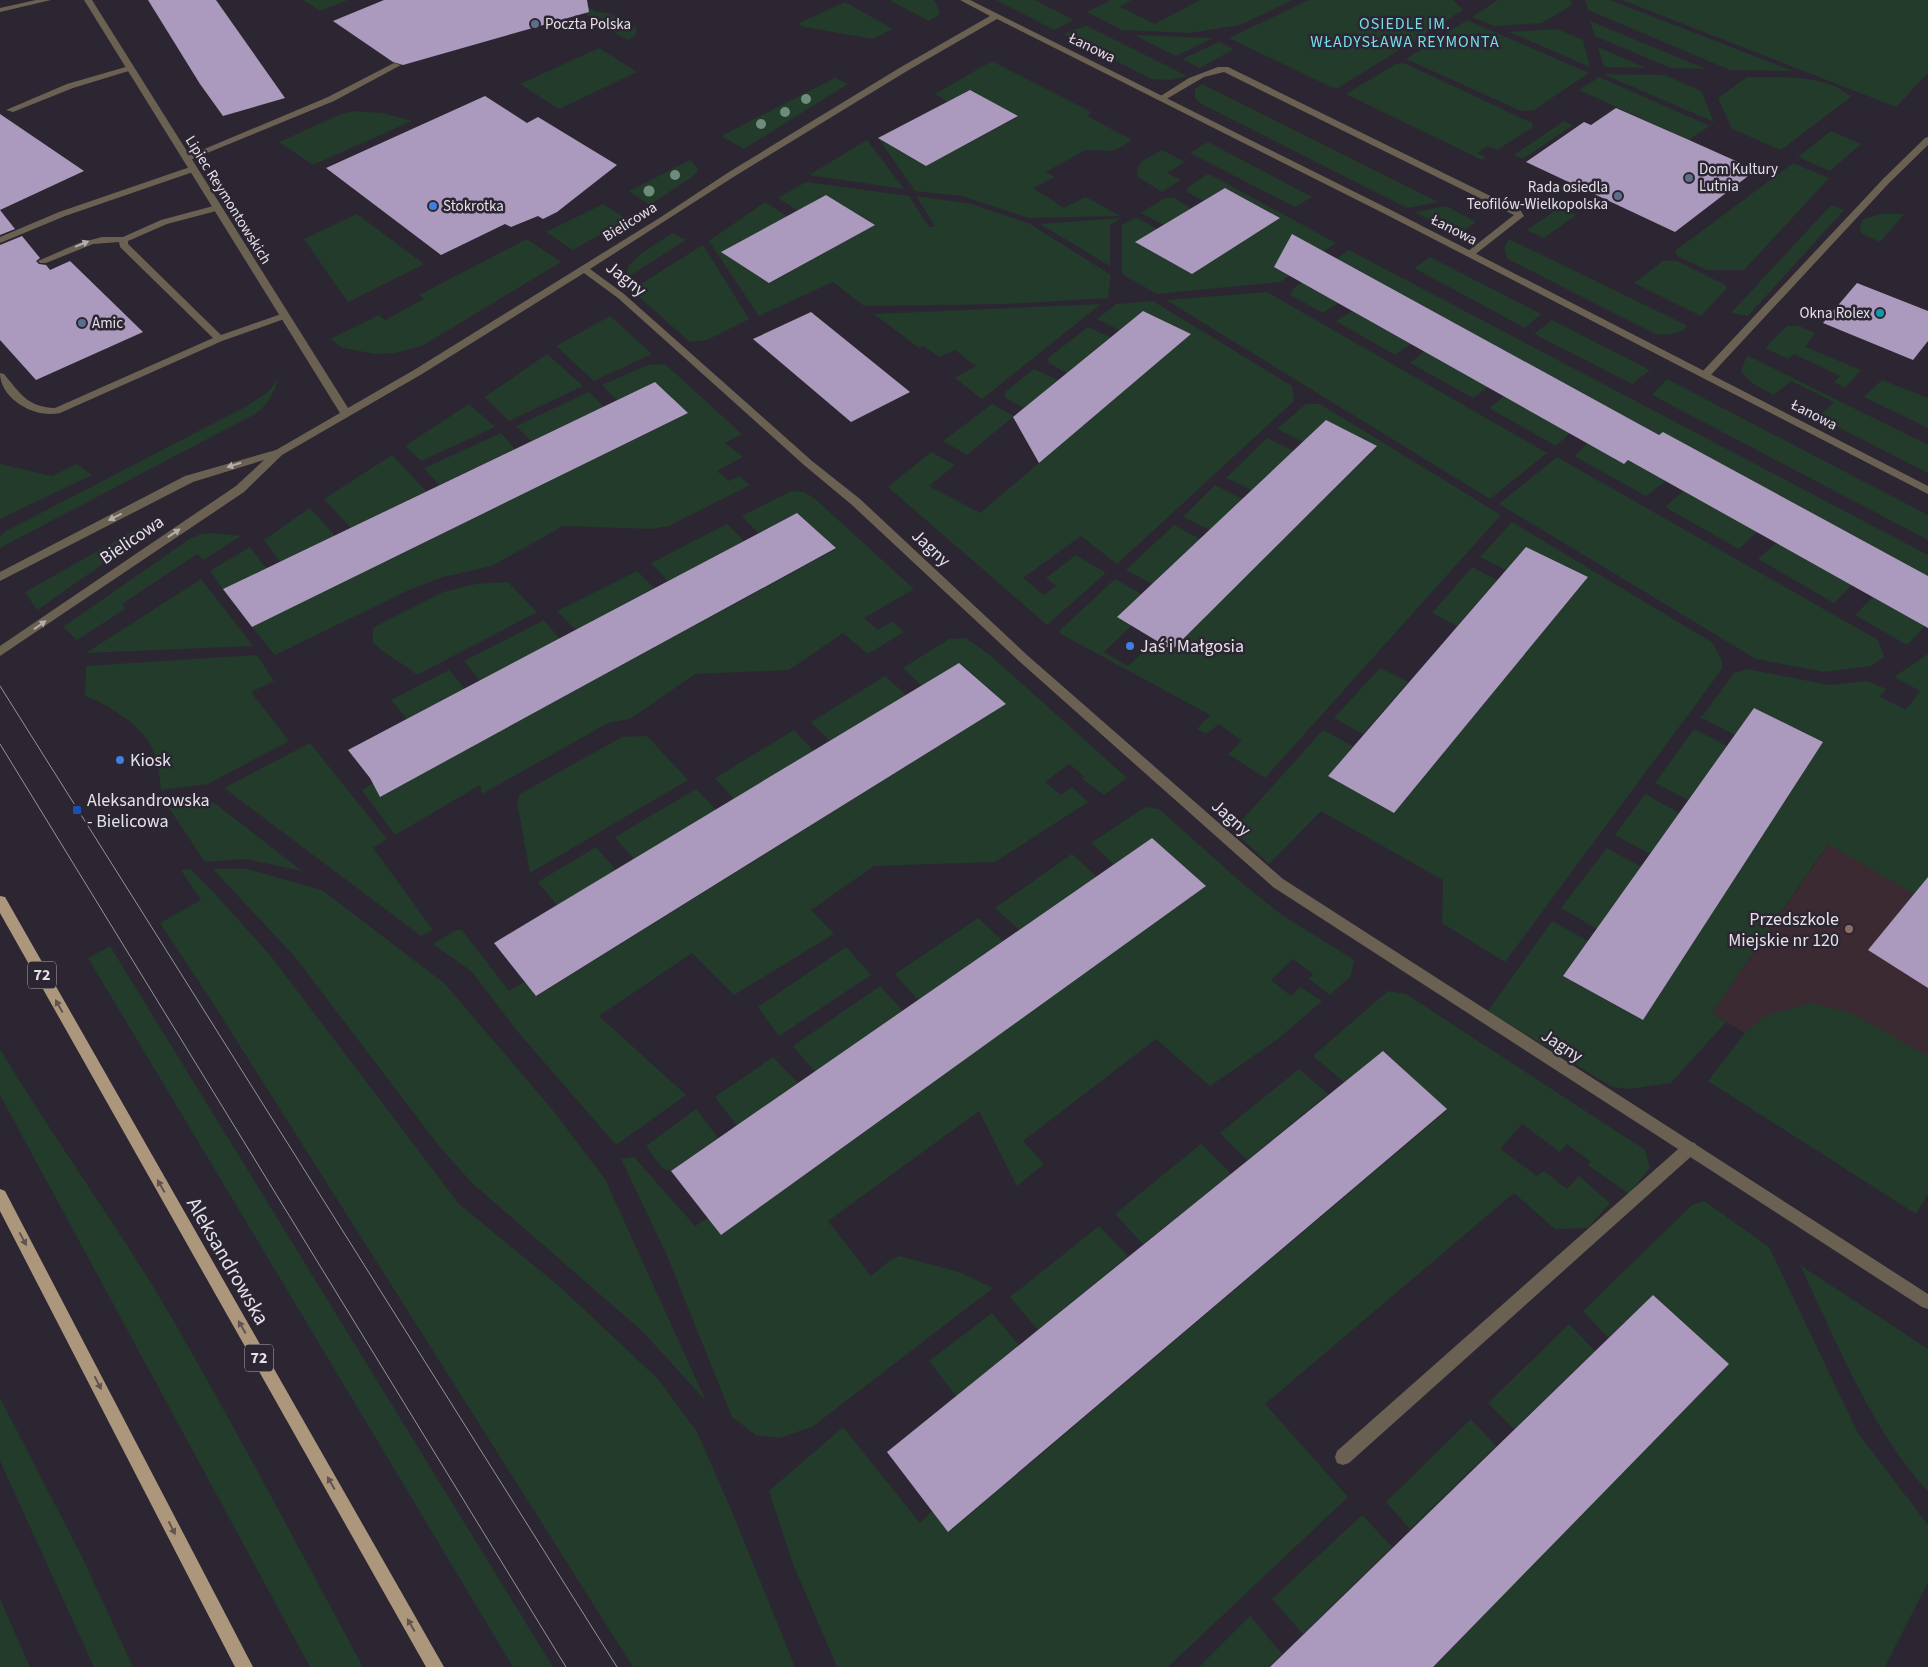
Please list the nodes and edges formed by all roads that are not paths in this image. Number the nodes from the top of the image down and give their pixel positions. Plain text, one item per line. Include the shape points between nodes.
1 (47, 0) edge
2 (88, 0) edge
3 (964, 0) edge
4 (0, 10) edge
5 (995, 17) junction
6 (397, 65) dead end
7 (129, 68) junction
8 (1160, 99) junction
9 (10, 110) dead end
10 (1928, 140) edge
11 (187, 158) junction
12 (193, 169) junction
13 (217, 208) junction
14 (0, 240) edge
15 (124, 240) junction
16 (1470, 254) junction
17 (42, 261) dead end
18 (583, 268) junction
19 (284, 316) junction
20 (219, 339) junction
21 (1705, 375) junction
22 (0, 376) edge
23 (346, 414) junction
24 (280, 452) junction
25 (1928, 490) edge
26 (0, 577) edge
27 (0, 652) edge
28 (0, 901) edge
29 (1690, 1148) junction
30 (0, 1196) edge
31 (1927, 1302) edge
32 (1343, 1457) dead end
33 (244, 1667) edge
34 (435, 1667) edge

1 - 4 street
2 - 7 street, Lipiec Reymontowskich
3 - 5 street, Łanowa
5 - 8 street, Łanowa
5 - 18 street, Bielicowa via 732,174
6 - 11 street via 331,99
7 - 9 street via 38,97
7 - 11 street, Lipiec Reymontowskich
8 - 16 street, Łanowa
8 - 16 street via 1209,73 1225,69 1518,213 1519,216 1505,228
10 - 21 street
11 - 12 street, Lipiec Reymontowskich
12 - 13 street, Lipiec Reymontowskich
12 - 14 street via 62,214
13 - 15 street via 164,222
13 - 19 street, Lipiec Reymontowskich
17 -> 15 street via 92,240
15 - 20 street via 123,245
16 - 21 street, Łanowa
18 - 23 street, Bielicowa
18 - 29 street, Jagny via 621,296 856,502 1023,658 1278,883
19 - 20 street
19 - 23 street, Lipiec Reymontowskich
20 - 22 street via 56,411 28,408
21 - 25 street, Łanowa
23 - 24 street, Bielicowa
24 -> 26 street, Bielicowa via 189,478
27 -> 24 street, Bielicowa via 240,489
34 -> 28 main road, Aleksandrowska / 72
29 - 31 street, Jagny
29 - 32 street
30 -> 33 main road

